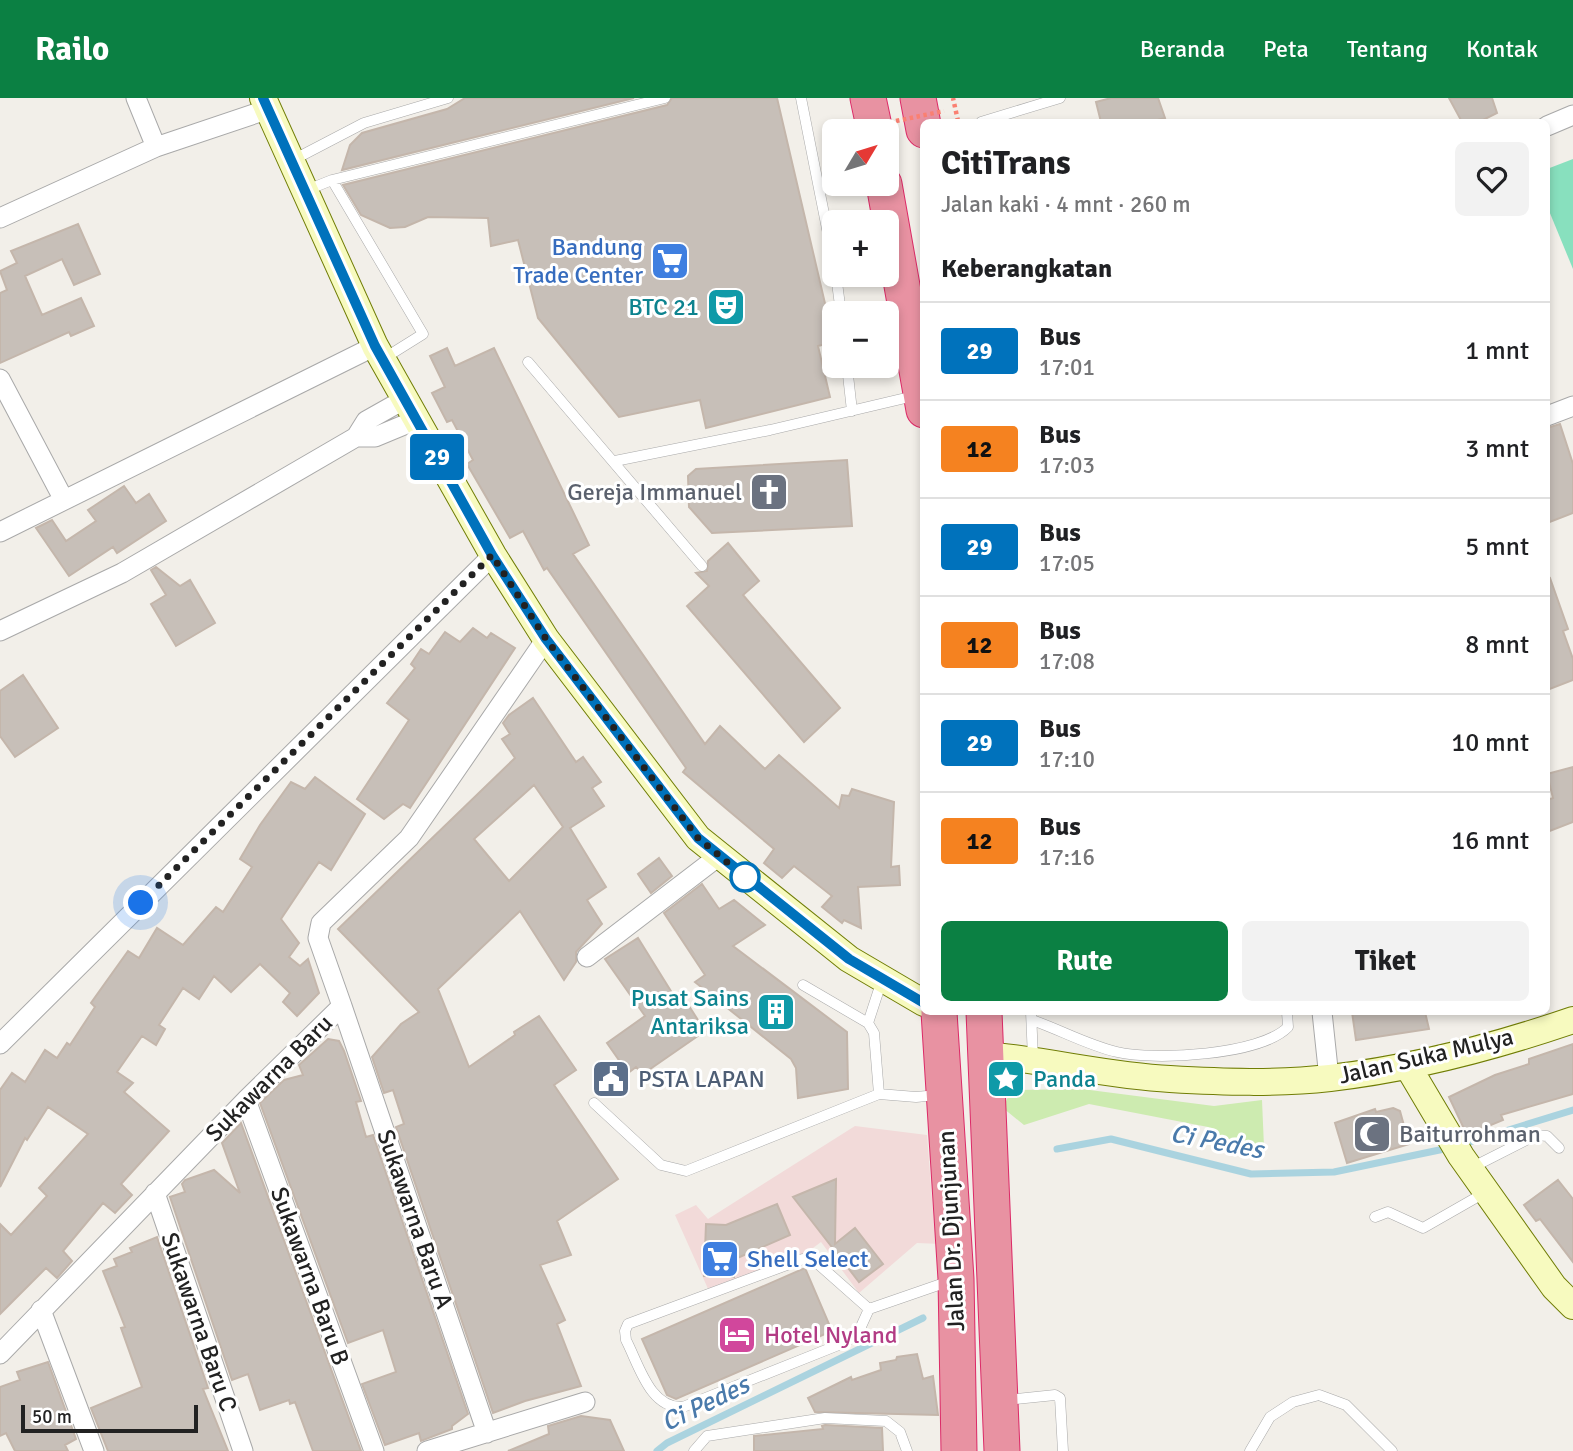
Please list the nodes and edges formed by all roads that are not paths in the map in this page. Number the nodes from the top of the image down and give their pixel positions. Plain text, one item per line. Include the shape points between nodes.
1 (136, 98) edge
2 (448, 98) edge
3 (665, 98) edge
4 (801, 98) edge
5 (868, 98) edge
6 (1060, 98) edge
7 (265, 104) edge
8 (1573, 115) edge
9 (872, 119) edge
10 (991, 119) edge
11 (1550, 126) edge
12 (156, 147) junction
13 (290, 162) junction
14 (332, 180) junction
15 (304, 191) junction
16 (886, 196) edge
17 (823, 210) edge
18 (0, 218) edge
19 (379, 353) junction
20 (528, 362) dead end
21 (848, 378) edge
22 (0, 379) edge
23 (920, 385) edge
24 (920, 402) edge
25 (1573, 407) edge
26 (410, 410) junction
27 (852, 411) junction
28 (1550, 415) edge
29 (615, 461) junction
30 (64, 500) junction
31 (0, 532) edge
32 (492, 555) junction
33 (702, 566) dead end
34 (0, 631) edge
35 (546, 639) junction
36 (719, 856) junction
37 (587, 957) dead end
38 (882, 978) junction
39 (803, 985) dead end
40 (920, 1001) edge
41 (342, 1006) junction
42 (939, 1015) edge
43 (984, 1015) edge
44 (1287, 1015) edge
45 (1322, 1015) edge
46 (1031, 1016) edge
47 (1573, 1020) edge
48 (868, 1023) junction
49 (0, 1044) edge
50 (985, 1055) junction
51 (1033, 1059) junction
52 (1407, 1065) junction
53 (1329, 1078) junction
54 (879, 1094) junction
55 (944, 1095) junction
56 (246, 1100) junction
57 (594, 1103) dead end
58 (1559, 1148) dead end
59 (1460, 1155) junction
60 (1486, 1192) junction
61 (156, 1193) junction
62 (1375, 1217) dead end
63 (956, 1279) junction
64 (1573, 1306) edge
65 (869, 1308) junction
66 (41, 1311) junction
67 (0, 1354) edge
68 (1000, 1400) junction
69 (585, 1402) dead end
70 (488, 1433) junction
71 (94, 1451) edge
72 (243, 1451) edge
73 (374, 1451) edge
74 (427, 1451) edge
75 (694, 1451) edge
76 (907, 1451) edge
77 (959, 1451) edge
78 (1002, 1451) edge
79 (1063, 1451) edge
80 (1250, 1451) edge
81 (1392, 1451) edge

1 - 12 street
2 - 13 lane via 365,123
3 - 14 lane
4 - 17 lane
5 - 9 highway
6 - 10 lane
7 - 12 street
7 - 13 street
8 - 11 street
12 - 18 street
13 - 15 street
14 - 15 lane
14 - 19 lane via 423,334
15 - 19 street
16 - 23 highway
19 - 26 street
19 - 30 street
20 - 29 lane
21 - 27 lane
22 - 30 street
24 - 27 lane
25 - 28 street
26 - 32 street
26 - 34 street via 366,421 356,437 122,573
27 - 29 lane
29 - 33 lane
30 - 31 street
32 - 35 street
32 - 49 street
35 - 36 street via 698,838
35 - 41 street, Sukawarna Baru via 409,838 321,923 318,938
36 - 37 street
36 - 38 street via 849,959
38 - 40 street
38 - 48 lane
39 - 48 lane
41 - 56 street, Sukawarna Baru
41 - 70 street, Sukawarna Baru A
42 - 55 highway, Jalan Dr. Djunjunan
43 - 50 highway, Jalan Dr. Djunjunan
44 - 46 lane via 1288,1027 1260,1043 1144,1057 1083,1042
45 - 53 street
46 - 51 lane
47 - 52 street, Jalan Suka Mulya
48 - 54 lane via 874,1034
50 - 51 street, Jalan Suka Mulya
50 - 68 highway, Jalan Dr. Djunjunan
51 - 53 street, Jalan Suka Mulya via 1169,1079 1259,1082
52 - 53 street, Jalan Suka Mulya
52 - 59 street
54 - 55 lane
54 - 57 lane via 686,1171 661,1166
55 - 63 highway, Jalan Dr. Djunjunan
56 - 61 street, Sukawarna Baru
56 - 73 street, Sukawarna Baru B
58 - 59 lane via 1546,1136 1536,1135
59 - 60 street
60 - 62 lane via 1423,1228 1388,1212
60 - 64 street via 1554,1287
61 - 66 street, Sukawarna Baru
61 - 72 street, Sukawarna Baru C
63 - 65 lane
63 - 77 highway, Jalan Dr. Djunjunan
65 - 65 lane via 859,1331 846,1342 683,1407 659,1402 626,1340 628,1324 803,1259 817,1263
66 - 67 street, Sukawarna Baru
66 - 71 street
68 - 78 highway, Jalan Dr. Djunjunan
68 - 79 lane via 1060,1398
69 - 70 street
70 - 74 street
75 - 76 lane via 707,1436 825,1418 886,1422 900,1432
80 - 81 lane via 1270,1417 1293,1402 1319,1395 1346,1405

